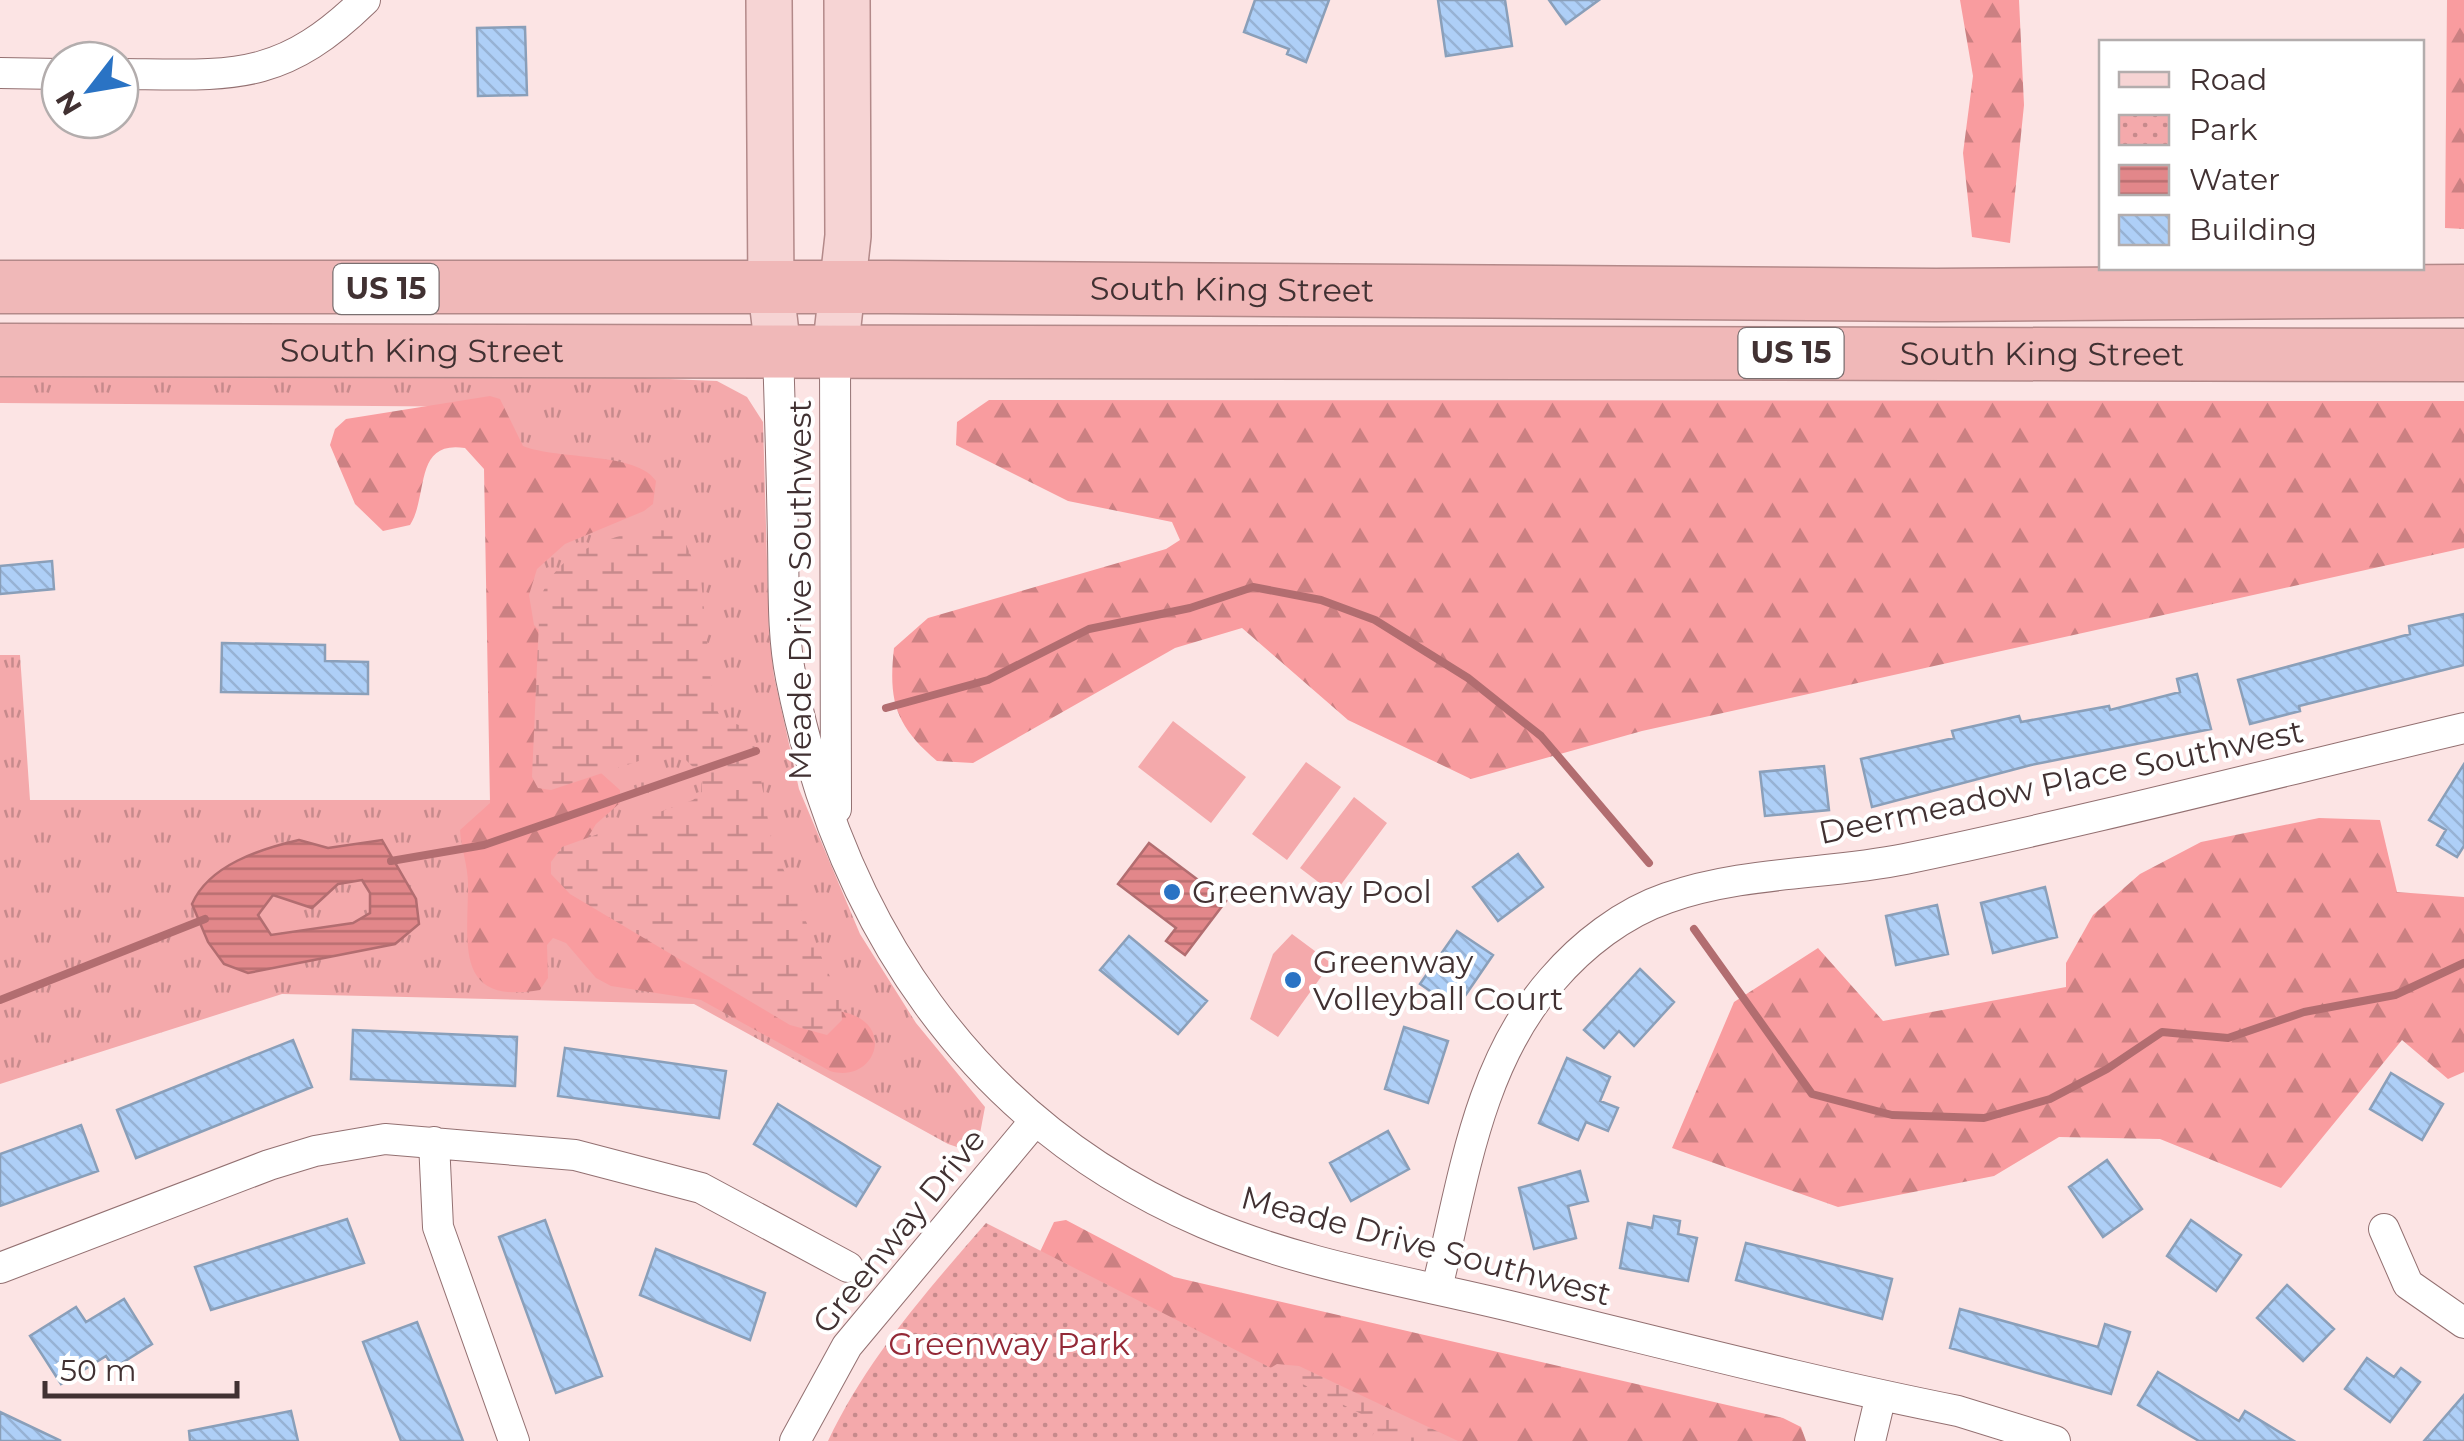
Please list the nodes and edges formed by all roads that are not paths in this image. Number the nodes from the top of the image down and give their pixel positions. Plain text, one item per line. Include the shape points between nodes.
1 (366, 0) edge
2 (769, 0) edge
3 (848, 0) edge
4 (0, 73) edge
5 (40, 74) edge
6 (140, 74) edge
7 (0, 288) edge
8 (840, 290) junction
9 (771, 291) junction
10 (2464, 291) edge
11 (0, 350) edge
12 (778, 350) junction
13 (835, 352) junction
14 (2464, 355) edge
15 (2464, 728) edge
16 (836, 827) junction
17 (1034, 1122) junction
18 (434, 1142) junction
19 (2384, 1229) dead end
20 (848, 1267) dead end
21 (0, 1268) edge
22 (1437, 1288) junction
23 (2464, 1322) edge
24 (1880, 1395) junction
25 (514, 1441) edge
26 (795, 1441) edge
27 (1870, 1441) edge
28 (2055, 1441) edge

1 - 6 street via 338,27 276,65 238,74
2 - 9 main road
3 - 8 main road via 848,236
4 - 5 street
7 - 9 highway, South King Street / US 15
8 - 9 highway, South King Street / US 15
8 - 10 highway, South King Street / US 15
8 - 13 main road
9 - 12 main road
11 - 12 highway, South King Street / US 15
12 - 13 highway, South King Street / US 15
12 - 16 street, Meade Drive Southwest via 784,633 808,750
13 - 14 highway, South King Street / US 15
13 - 16 street, Meade Drive Southwest
15 - 22 street, Deermeadow Place Southwest via 1904,859 1704,886 1620,922 1552,981 1500,1058
16 - 17 street, Meade Drive Southwest via 918,993 956,1045
17 - 22 street, Meade Drive Southwest via 1155,1200 1207,1224 1271,1247
17 - 26 street, Greenway Drive via 848,1346
18 - 20 street via 575,1155 666,1176
18 - 21 street via 385,1139 315,1150
18 - 25 street via 438,1228
19 - 23 street via 2408,1284
22 - 24 street, Meade Drive Southwest
24 - 27 street
24 - 28 street, Meade Drive Southwest via 1958,1410

